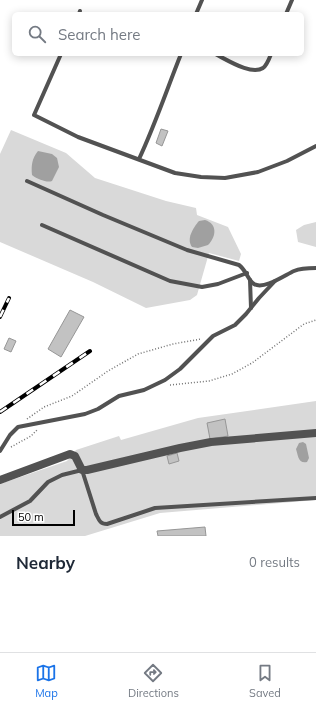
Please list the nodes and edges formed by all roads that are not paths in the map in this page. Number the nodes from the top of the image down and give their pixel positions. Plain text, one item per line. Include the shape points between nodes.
1 (202, 0) edge
2 (292, 0) edge
3 (197, 12) edge
4 (287, 12) edge
5 (60, 56) edge
6 (180, 56) edge
7 (219, 56) edge
8 (270, 56) edge
9 (316, 146) edge
10 (139, 159) junction
11 (27, 181) dead end
12 (42, 225) dead end
13 (316, 268) edge
14 (247, 274) junction
15 (250, 280) junction
16 (274, 281) junction
17 (251, 308) junction
18 (316, 433) edge
19 (0, 451) edge
20 (82, 470) junction
21 (0, 480) edge
22 (316, 498) edge
23 (0, 517) edge

1 - 3 lane
2 - 4 lane
5 - 10 lane via 34,115 78,137
6 - 10 lane
7 - 8 lane via 255,70 262,68
9 - 10 lane via 258,172 225,178 175,173
11 - 14 lane via 187,250 239,265
12 - 14 lane via 170,281 202,287
13 - 16 lane via 296,270
14 - 15 lane
15 - 16 lane via 262,286
15 - 17 lane
16 - 17 lane
17 - 19 lane via 235,325 213,336 180,369 165,380 144,390 118,396 98,409 84,414 18,427
18 - 20 street via 211,442
20 - 21 street via 75,456 70,454
20 - 22 lane via 96,514 102,524 155,508
20 - 23 lane via 48,482 30,502

